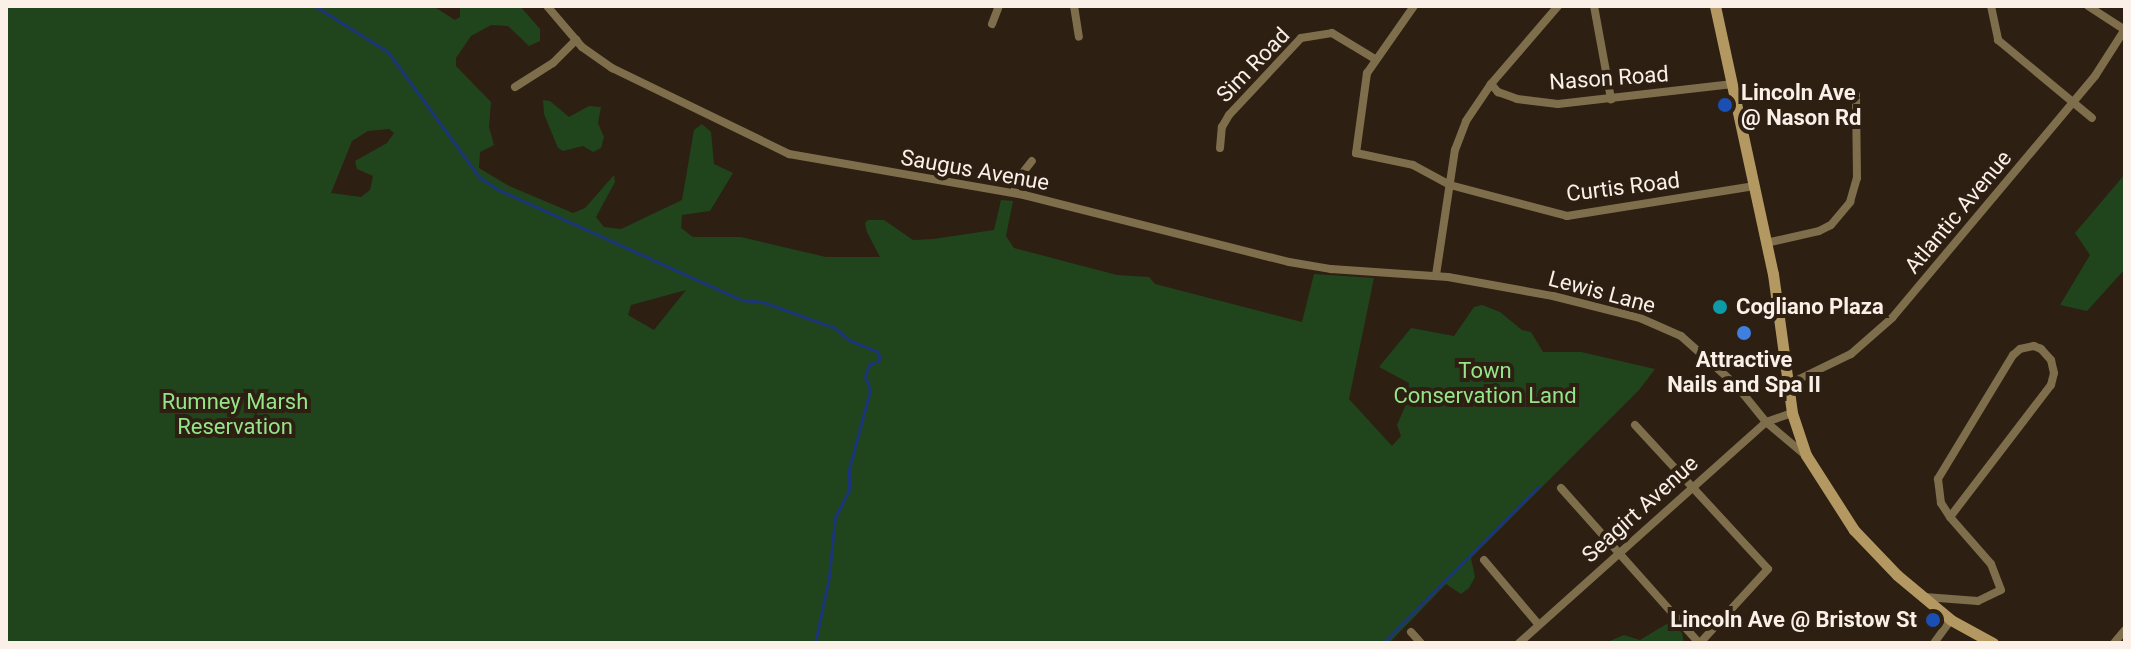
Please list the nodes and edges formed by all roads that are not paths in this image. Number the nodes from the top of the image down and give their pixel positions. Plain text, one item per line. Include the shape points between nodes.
1 (547, 6) edge
2 (999, 6) edge
3 (1074, 6) edge
4 (1414, 6) edge
5 (1558, 6) edge
6 (1594, 6) edge
7 (1715, 6) edge
8 (1991, 6) edge
9 (2088, 6) edge
10 (992, 24) dead end
11 (2125, 30) edge
12 (1079, 37) dead end
13 (576, 40) junction
14 (1375, 59) junction
15 (1491, 84) junction
16 (1733, 84) junction
17 (515, 87) dead end
18 (1856, 95) dead end
19 (1611, 99) junction
20 (2073, 101) junction
21 (2092, 118) dead end
22 (1220, 148) dead end
23 (1032, 161) dead end
24 (1450, 185) junction
25 (1755, 186) junction
26 (1014, 193) junction
27 (1766, 243) junction
28 (1436, 275) junction
29 (1789, 384) junction
30 (1792, 413) junction
31 (1766, 422) junction
32 (1635, 425) dead end
33 (1806, 455) junction
34 (1691, 486) junction
35 (1561, 488) dead end
36 (1950, 517) junction
37 (1618, 552) junction
38 (1484, 560) dead end
39 (1921, 596) junction
40 (1951, 620) junction
41 (1539, 625) junction
42 (2125, 630) edge
43 (1411, 632) dead end
44 (1421, 643) edge
45 (1519, 643) edge
46 (1700, 643) edge
47 (1934, 643) edge
48 (1993, 643) edge
49 (2114, 643) edge

1 - 13 street, Saugus Avenue
2 - 10 street
3 - 12 street
4 - 14 street
5 - 15 street
6 - 19 street
7 - 16 main road
8 - 20 street via 1998,40
9 - 11 street
11 - 20 street, Atlantic Avenue
13 - 17 street via 553,63
13 - 26 street, Saugus Avenue via 612,68 789,154
14 - 22 street, Sim Road via 1332,33 1301,38 1229,115
14 - 24 street, Curtis Road via 1367,73 1356,153 1413,165
15 - 19 street, Nason Road via 1517,99
15 - 24 street via 1466,121
16 - 19 street, Nason Road
16 - 25 main road
18 - 27 street via 1857,178 1850,202 1819,231
20 - 21 street
20 - 29 street, Atlantic Avenue via 1892,318 1851,354
23 - 26 street
24 - 25 street, Curtis Road via 1567,216
24 - 28 street
25 - 27 main road
26 - 28 street, Saugus Avenue via 1276,259 1331,269
27 - 29 main road
28 - 31 street, Lewis Lane via 1553,296 1640,318 1681,336 1736,385
29 - 30 main road
30 - 31 street, Seagirt Avenue
30 - 33 main road
31 - 33 street, Lewis Lane
31 - 34 street, Seagirt Avenue
32 - 34 street
33 - 39 main road via 1854,530
34 - 37 street, Seagirt Avenue
34 - 46 street via 1768,570
35 - 37 street
36 - 36 street via 1941,503 1938,479 2013,355 2034,346 2041,349 2051,360 2051,385
36 - 39 street via 1991,564 2001,590 1978,601
37 - 41 street, Seagirt Avenue
37 - 46 street
38 - 41 street
39 - 40 main road
40 - 47 street
40 - 48 main road
41 - 45 street, Seagirt Avenue
42 - 49 street
43 - 44 street

